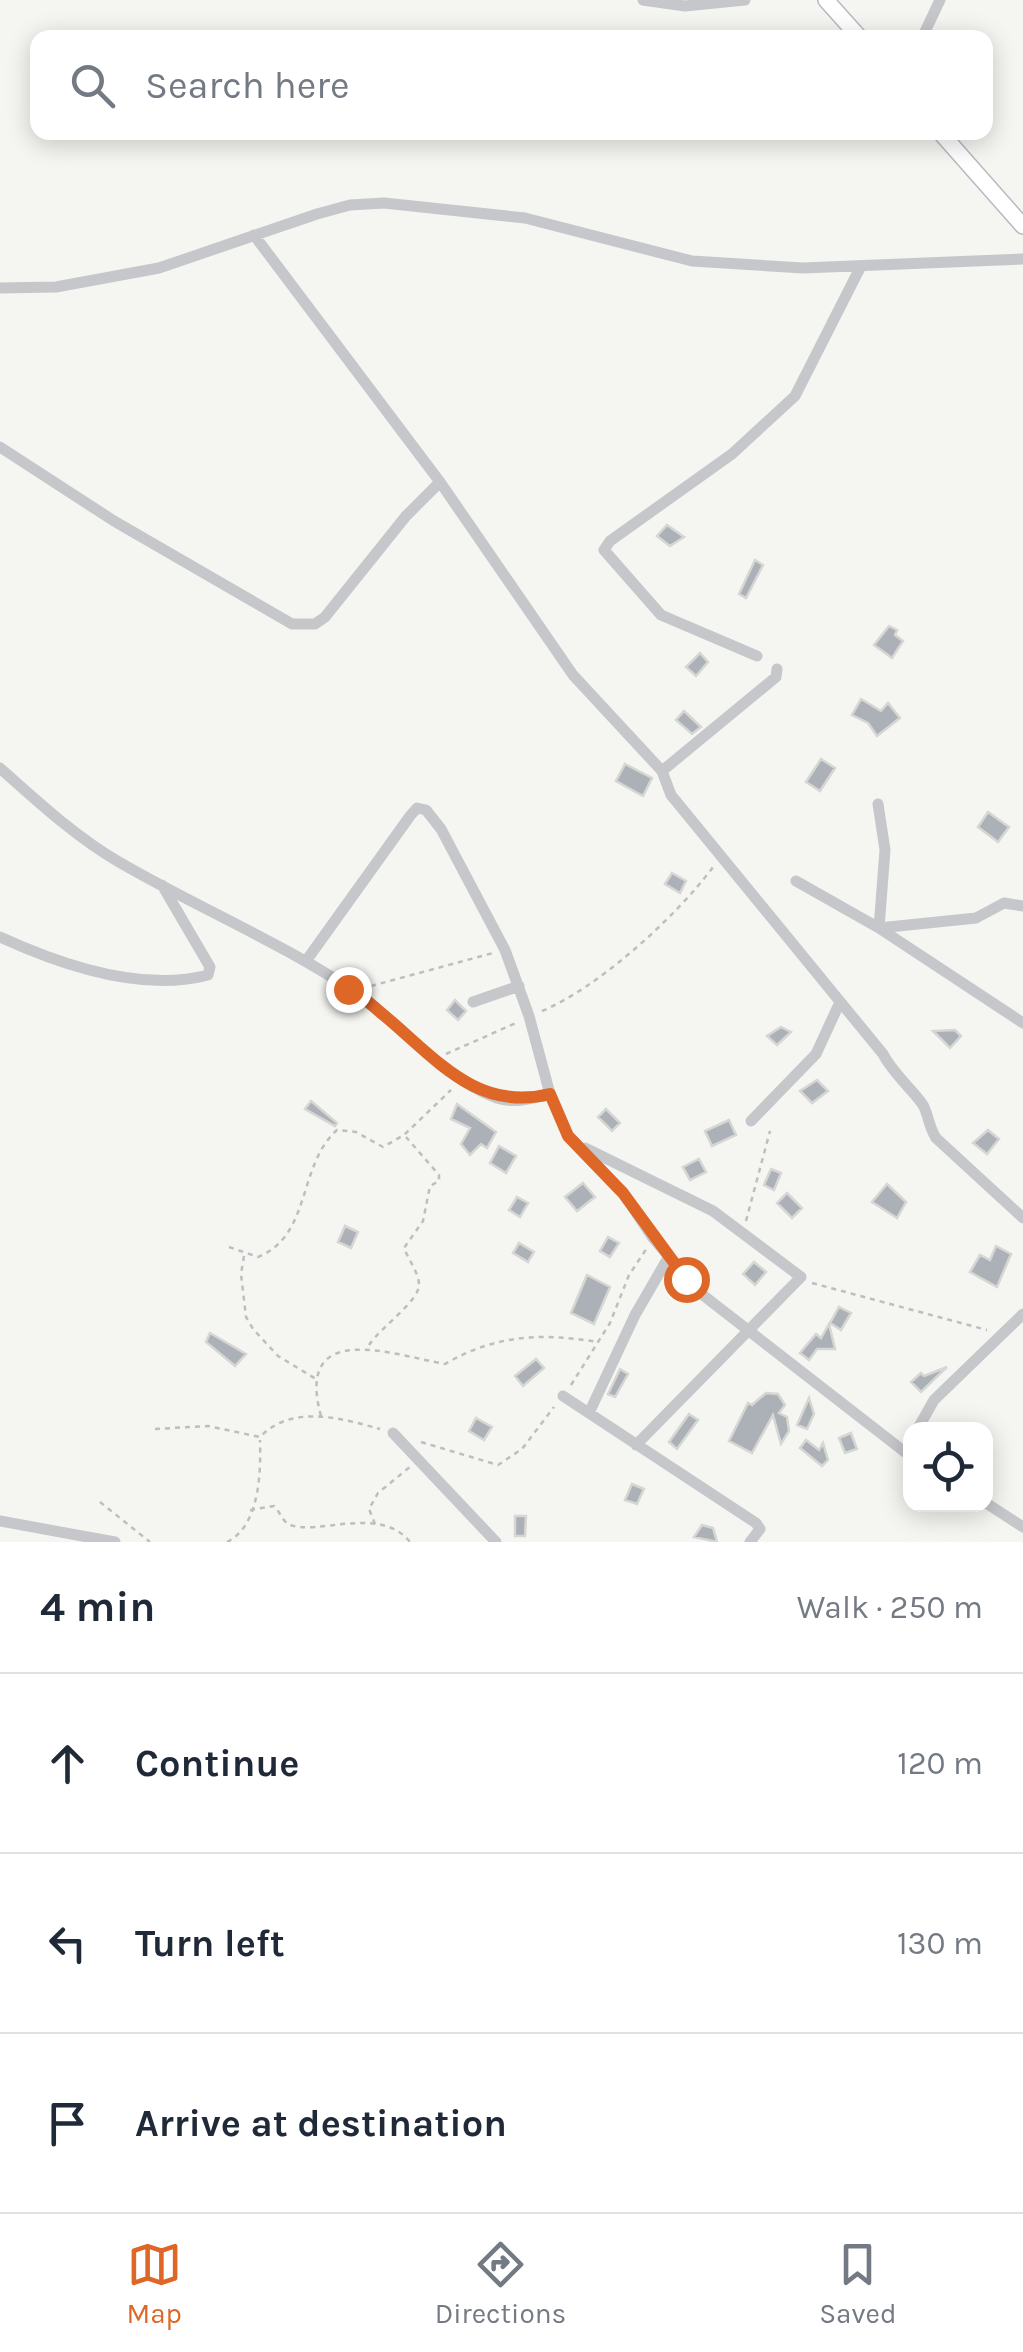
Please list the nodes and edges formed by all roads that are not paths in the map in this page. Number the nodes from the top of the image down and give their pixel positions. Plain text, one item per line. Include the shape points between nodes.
1 (644, 0) edge
2 (744, 0) edge
3 (826, 0) edge
4 (940, 0) edge
5 (853, 30) edge
6 (926, 30) edge
7 (947, 140) edge
8 (1023, 226) edge
9 (254, 235) junction
10 (1023, 259) edge
11 (862, 266) junction
12 (0, 288) edge
13 (0, 447) edge
14 (440, 482) junction
15 (756, 656) dead end
16 (776, 669) dead end
17 (0, 768) edge
18 (662, 771) junction
19 (878, 804) dead end
20 (796, 881) dead end
21 (161, 884) junction
22 (1023, 906) edge
23 (880, 928) junction
24 (0, 936) edge
25 (306, 961) junction
26 (520, 986) junction
27 (473, 1002) dead end
28 (840, 1002) junction
29 (1023, 1022) edge
30 (550, 1094) junction
31 (751, 1121) dead end
32 (581, 1147) junction
33 (1023, 1218) edge
34 (668, 1258) junction
35 (1023, 1314) edge
36 (749, 1332) junction
37 (564, 1396) road end
38 (589, 1413) junction
39 (922, 1422) edge
40 (392, 1433) road end
41 (636, 1445) junction
42 (903, 1446) edge
43 (993, 1508) edge
44 (0, 1521) edge
45 (1023, 1527) edge
46 (116, 1542) edge
47 (496, 1542) edge
48 (750, 1542) edge

1 - 2 street via 698,6
3 - 5 main road
4 - 6 street
7 - 8 main road
9 - 11 street via 350,205 402,204 524,218 692,261
9 - 12 street via 160,268 56,287
9 - 14 street
10 - 11 street
11 - 15 street via 795,396 732,454 604,550 673,623
13 - 14 street via 114,520 304,626 325,617
14 - 18 street via 573,675
16 - 18 street via 776,676
17 - 21 street via 53,815
18 - 28 street via 671,795
19 - 23 street via 886,850
20 - 23 street
21 - 24 street via 210,967 208,975 155,979 104,972 65,964
21 - 25 street
22 - 23 street via 1004,903 976,918
23 - 29 street
25 - 26 street via 417,808 442,829
25 - 30 street via 466,1081 512,1101
26 - 27 street
26 - 30 street
28 - 31 street via 816,1054
28 - 33 street via 923,1104 936,1138
30 - 32 street via 568,1136
32 - 34 street
32 - 36 street via 688,1197 744,1232 800,1280
34 - 36 street
34 - 38 street
35 - 39 street via 934,1400
36 - 41 street
36 - 42 street
37 - 38 street
38 - 41 street
40 - 47 street
41 - 48 street via 756,1523 760,1530
43 - 45 street
44 - 46 street

